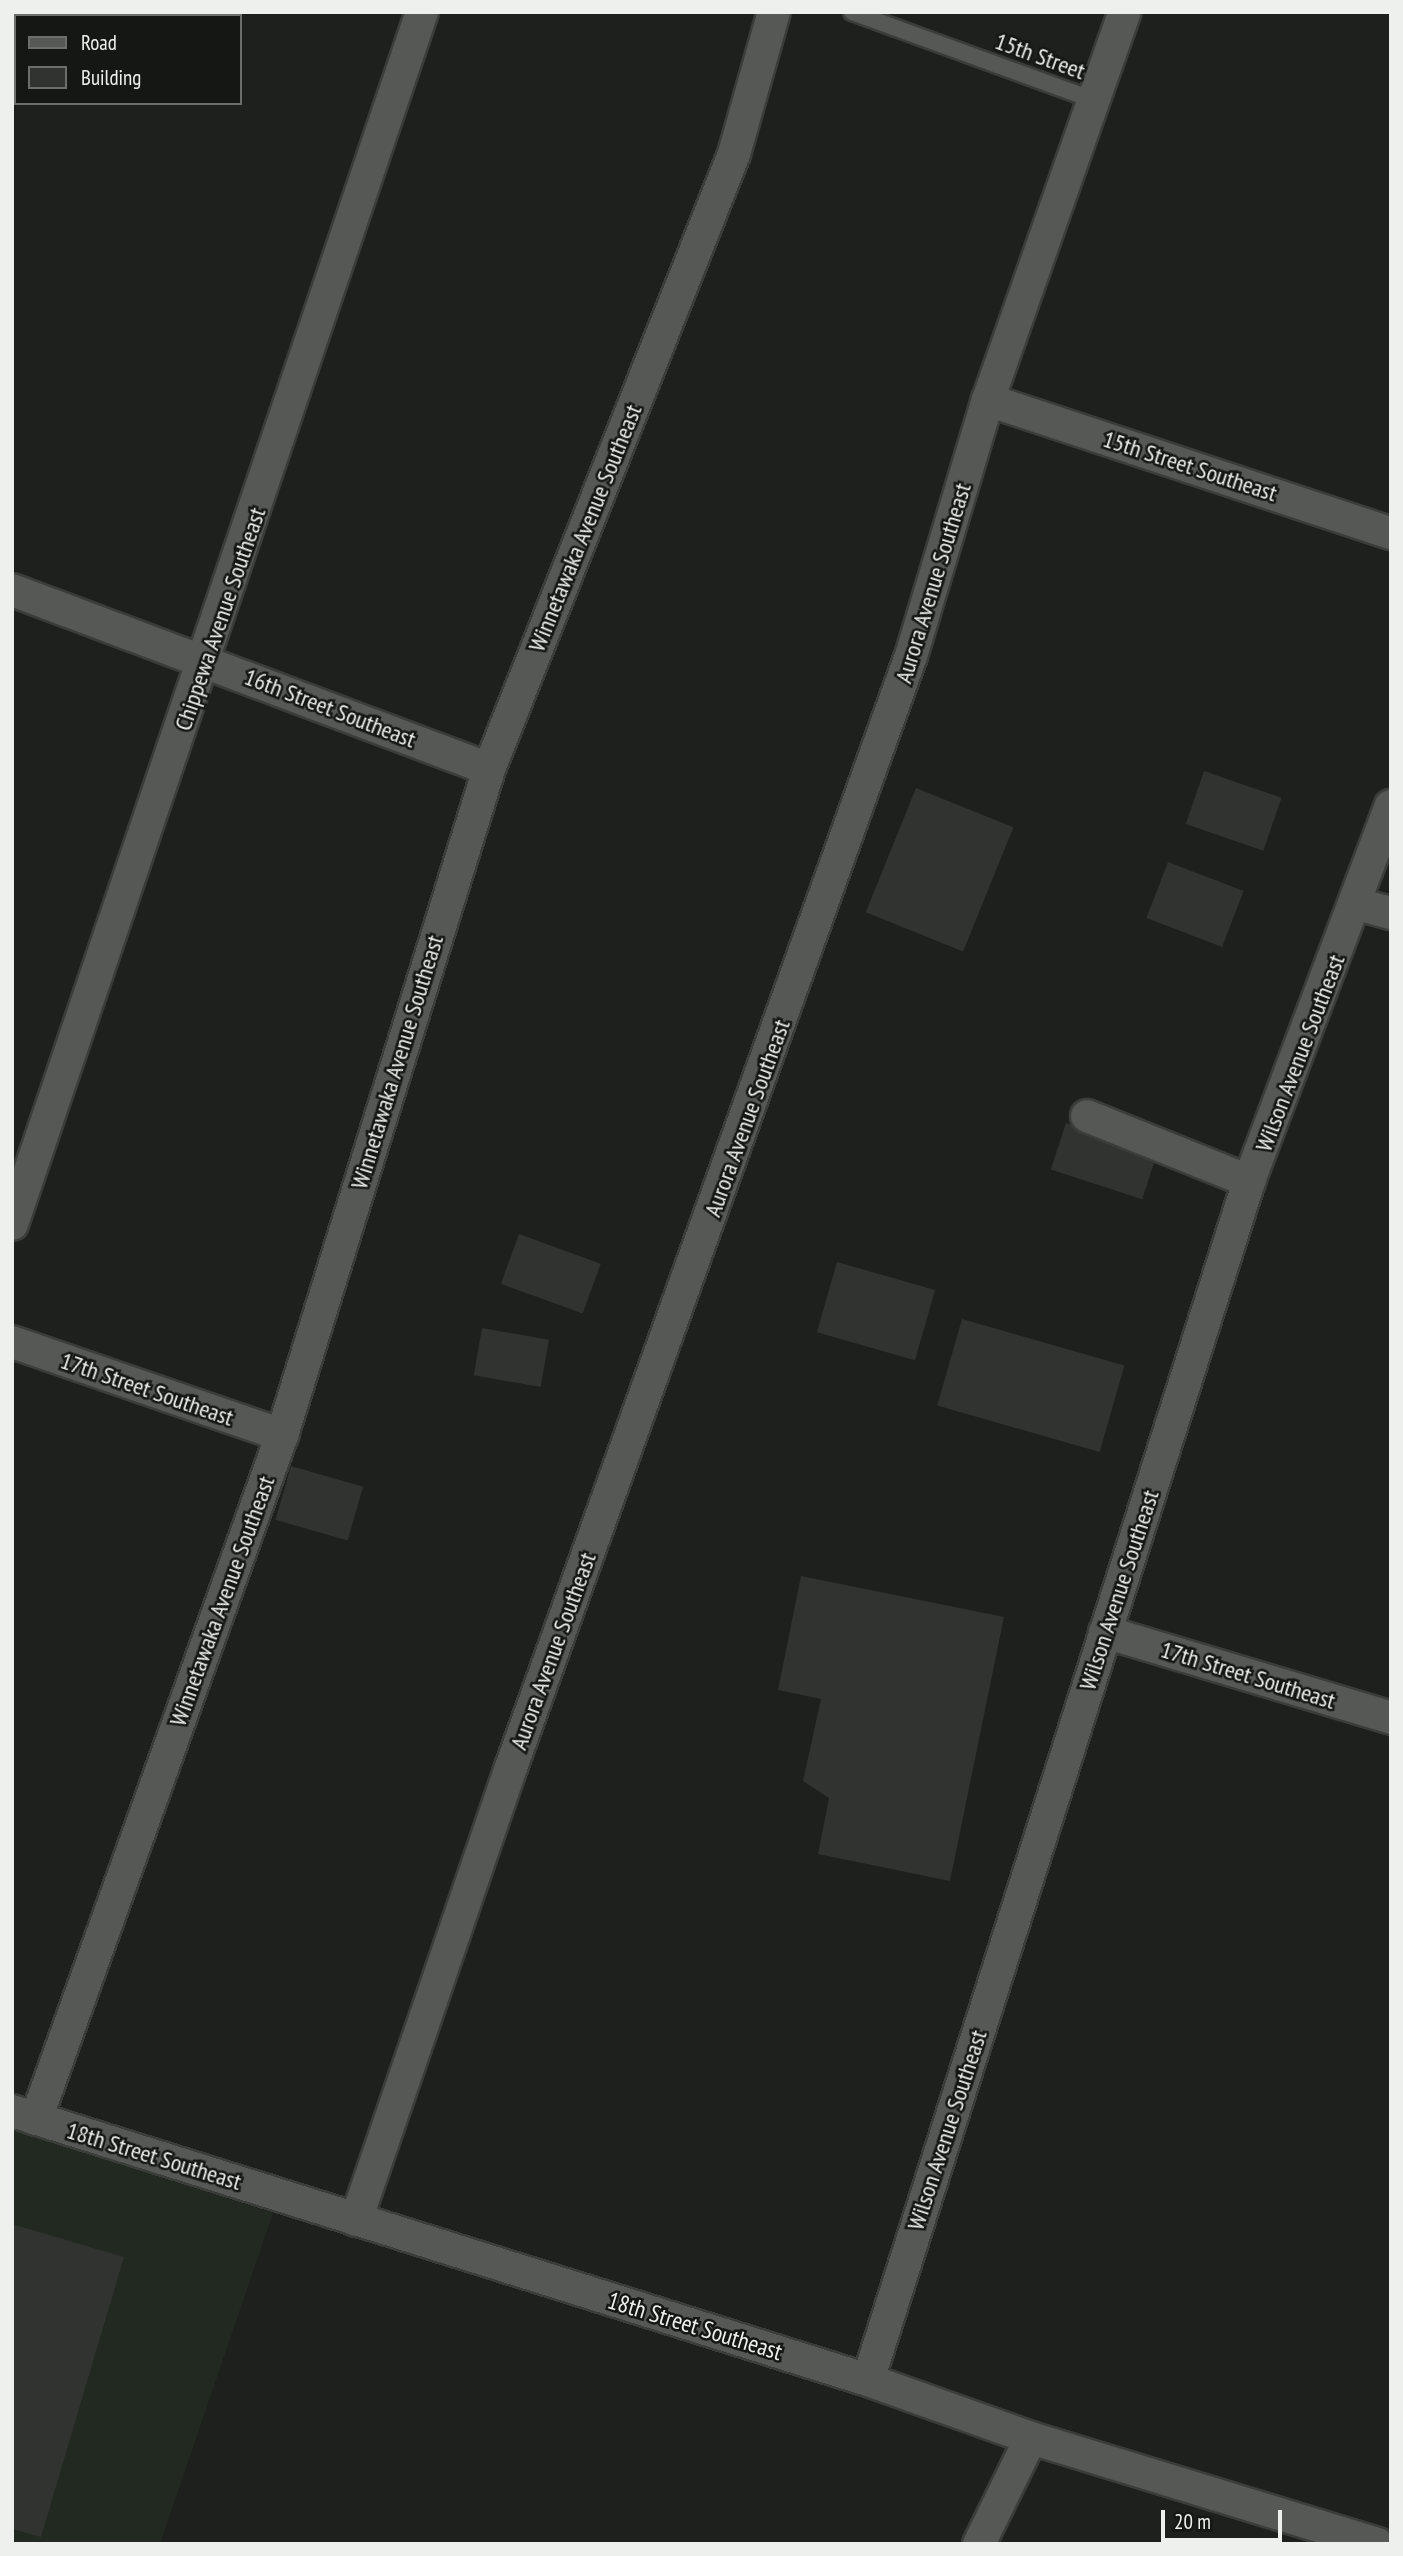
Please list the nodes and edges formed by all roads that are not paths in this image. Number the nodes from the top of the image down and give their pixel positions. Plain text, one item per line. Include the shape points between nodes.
1 (422, 12) edge
2 (774, 12) edge
3 (852, 12) edge
4 (1125, 12) edge
5 (1094, 100) junction
6 (988, 400) junction
7 (1391, 533) edge
8 (12, 590) edge
9 (206, 661) junction
10 (489, 769) junction
11 (1391, 806) edge
12 (1357, 904) junction
13 (1391, 913) edge
14 (1087, 1116) dead end
15 (1250, 1181) junction
16 (12, 1224) edge
17 (12, 1342) edge
18 (282, 1435) junction
19 (1105, 1632) junction
20 (1391, 1718) edge
21 (24, 2115) edge
22 (356, 2220) junction
23 (868, 2380) junction
24 (1031, 2438) junction
25 (979, 2544) edge
26 (1377, 2544) edge

1 - 9 street, Chippewa Avenue Southeast
2 - 10 street, Winnetawaka Avenue Southeast via 734,154
3 - 5 lane, 15th Street
4 - 5 street, Aurora Avenue Southeast
5 - 6 street, Aurora Avenue Southeast
6 - 7 street, 15th Street Southeast
6 - 22 street, Aurora Avenue Southeast via 911,656 509,1773
8 - 9 street, 16th Street Southeast
9 - 10 street, 16th Street Southeast
9 - 16 street, Chippewa Avenue Southeast
10 - 18 street, Winnetawaka Avenue Southeast
11 - 12 street, Wilson Avenue Southeast
12 - 13 street
12 - 15 street, Wilson Avenue Southeast
14 - 15 street
15 - 19 street, Wilson Avenue Southeast
17 - 18 street, 17th Street Southeast
18 - 21 street, Winnetawaka Avenue Southeast
19 - 20 street, 17th Street Southeast
19 - 23 street, Wilson Avenue Southeast
21 - 22 street, 18th Street Southeast
22 - 23 street, 18th Street Southeast
23 - 24 street, 18th Street Southeast
24 - 25 street
24 - 26 street, 18th Street Southeast via 1200,2486

